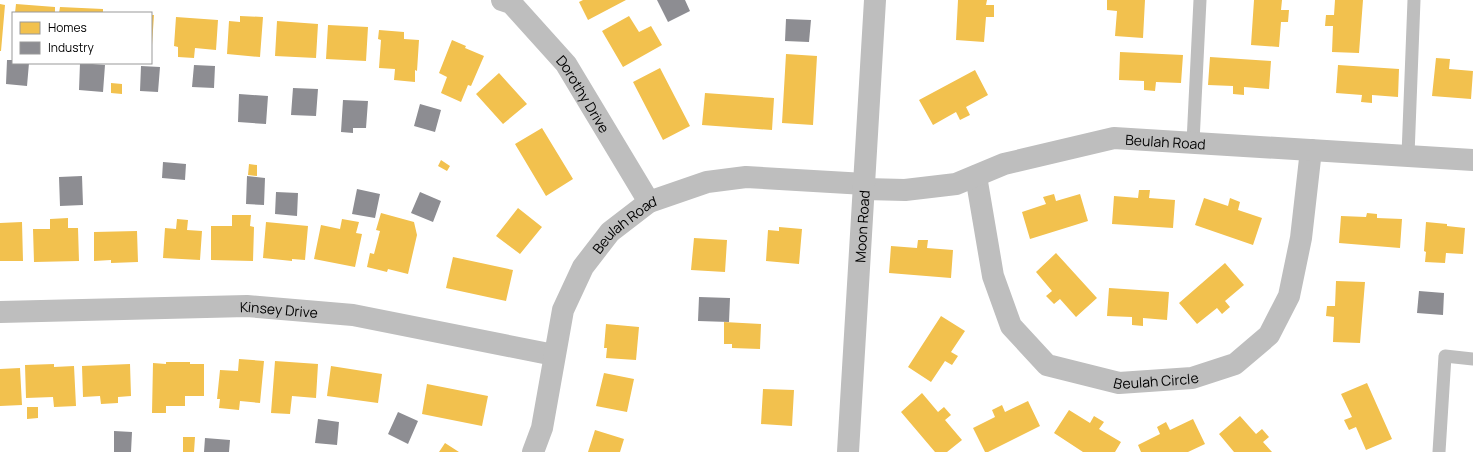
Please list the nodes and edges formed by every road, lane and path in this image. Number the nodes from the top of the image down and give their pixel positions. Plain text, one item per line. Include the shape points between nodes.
1 (502, 0) edge
2 (875, 0) edge
3 (1200, 0) edge
4 (1414, 0) edge
5 (1193, 142) junction
6 (1311, 150) junction
7 (1408, 155) junction
8 (1473, 160) edge
9 (976, 176) junction
10 (865, 186) junction
11 (648, 202) junction
12 (0, 312) edge
13 (554, 355) junction
14 (1473, 359) edge
15 (533, 452) edge
16 (848, 452) edge
17 (1440, 452) edge

1 - 11 street, Dorothy Drive via 511,3 566,64
2 - 10 street, Moon Road
3 - 5 lane
4 - 7 lane
5 - 6 street, Beulah Road
5 - 9 street, Beulah Road via 1114,138 1004,164
6 - 7 street, Beulah Road
6 - 9 street, Beulah Circle via 1301,238 1289,296 1269,335 1235,364 1192,378 1119,383 1047,365 1011,326 993,276
7 - 8 street, Beulah Road
9 - 10 street, Beulah Road via 956,184 905,190
10 - 11 street, Beulah Road via 746,177 706,182
10 - 16 street, Moon Road
11 - 13 street, Beulah Road via 610,232 583,267 563,310
12 - 13 street, Kinsey Drive via 247,306 353,315
13 - 15 street, Beulah Road via 542,428
14 - 17 lane via 1445,356

